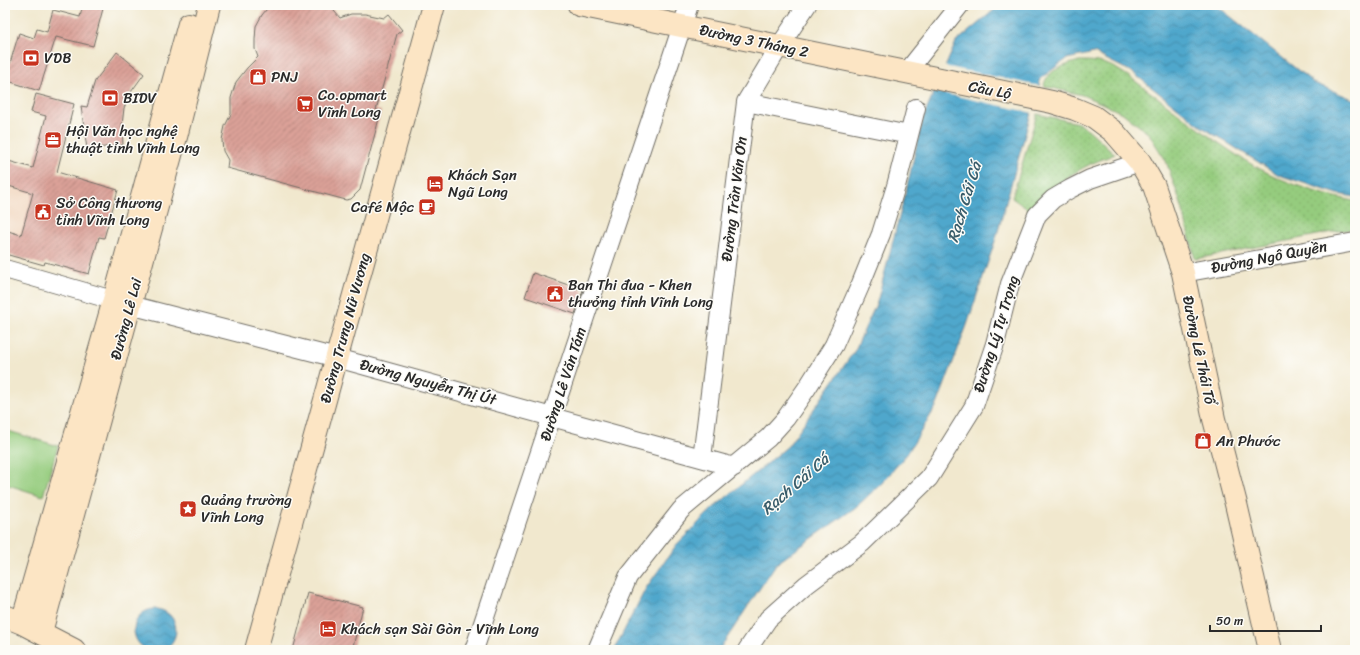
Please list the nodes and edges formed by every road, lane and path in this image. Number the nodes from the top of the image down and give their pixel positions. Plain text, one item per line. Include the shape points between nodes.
1 (193, 5) edge
2 (209, 5) edge
3 (434, 5) edge
4 (579, 5) edge
5 (689, 5) edge
6 (807, 5) edge
7 (960, 5) edge
8 (682, 26) junction
9 (779, 47) junction
10 (906, 73) junction
11 (929, 78) joint
12 (746, 102) junction
13 (1052, 102) joint
14 (916, 108) dead end
15 (909, 135) junction
16 (1140, 162) junction
17 (1355, 242) edge
18 (5, 269) edge
19 (1183, 274) junction
20 (122, 302) junction
21 (337, 358) junction
22 (552, 416) junction
23 (702, 458) junction
24 (734, 467) junction
25 (23, 624) edge
26 (74, 650) edge
27 (256, 650) edge
28 (474, 650) edge
29 (597, 650) edge
30 (747, 650) edge
31 (1270, 650) edge

1 - 20 main road, Đường Lê Lai
2 - 20 main road, Đường Lê Lai via 177,133
3 - 21 main road, Đường Trưng Nữ Vương
4 - 8 main road, Đường 3 Tháng 2
5 - 8 street, Đường Lê Văn Tám
6 - 9 street, Đường Trần Văn Ơn
7 - 10 street
8 - 9 main road, Đường 3 Tháng 2
8 - 22 street, Đường Lê Văn Tám
9 - 10 main road, Đường 3 Tháng 2
9 - 12 street, Đường Trần Văn Ơn
10 - 11 main road, Đường 3 Tháng 2
11 - 13 main road, Cầu Lộ
12 - 15 street
12 - 23 street, Đường Trần Văn Ơn
13 - 16 main road, Đường Lê Thái Tổ via 1094,117 1114,132
14 - 15 street
15 - 24 street via 881,234 834,345 786,418 768,438
16 - 19 main road, Đường Lê Thái Tổ via 1154,186
16 - 30 street, Đường Lý Tự Trọng via 1090,179 1070,189 1053,199 1037,215 1010,284 995,344 974,406 929,478 862,543 806,585 768,619
17 - 19 street, Đường Ngô Quyền
18 - 20 street, Đường Nguyễn Thị Út
19 - 31 main road, Đường Lê Thái Tổ via 1214,419
20 - 21 street, Đường Nguyễn Thị Út
20 - 25 main road, Đường Lê Lai
21 - 22 street, Đường Nguyễn Thị Út
21 - 27 main road, Đường Trưng Nữ Vương
22 - 23 street, Đường Nguyễn Thị Út
22 - 28 street, Đường Lê Văn Tám
23 - 24 street, Đường Nguyễn Thị Út
24 - 29 street via 681,510 628,576
25 - 26 main road

